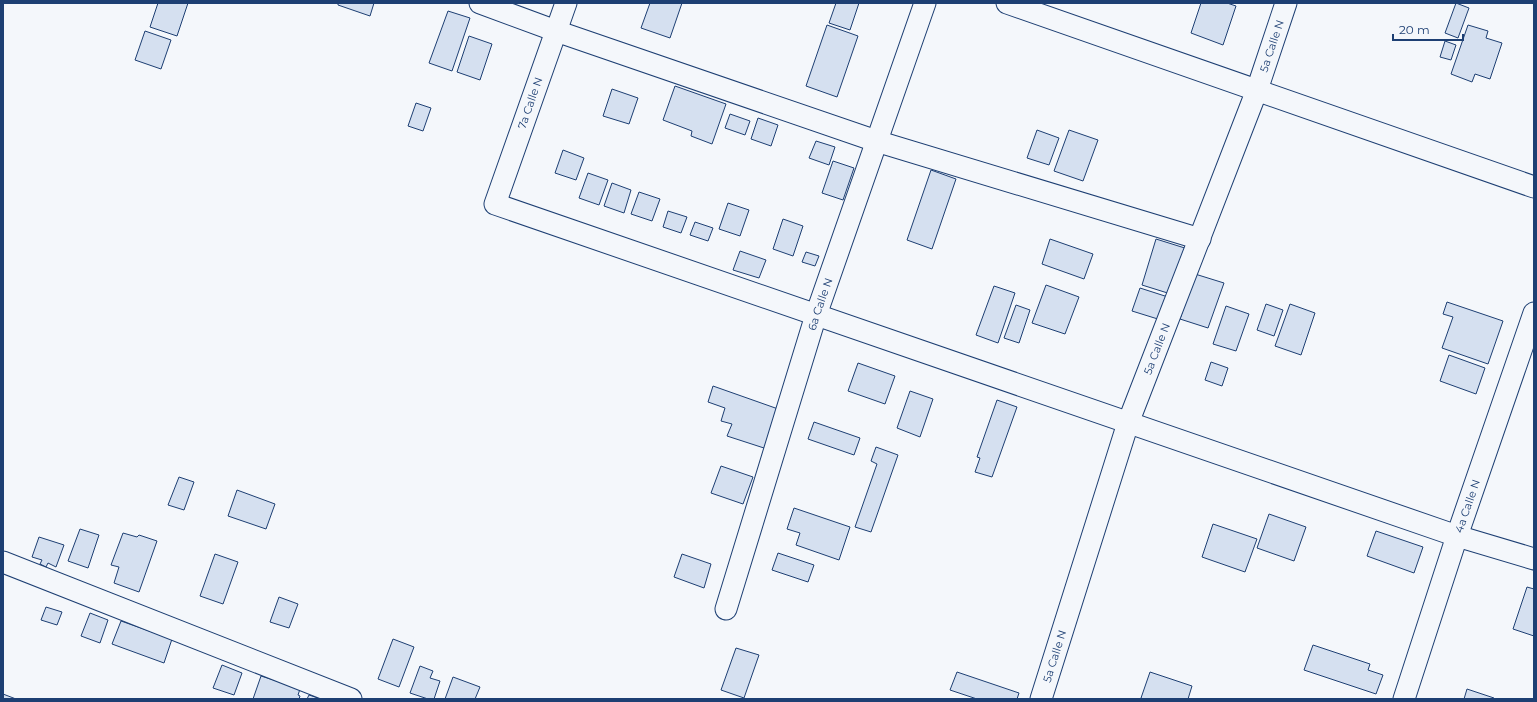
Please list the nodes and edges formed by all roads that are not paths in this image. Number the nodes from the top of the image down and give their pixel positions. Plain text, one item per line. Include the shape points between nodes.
1 (476, 3) edge
2 (480, 3) edge
3 (566, 3) edge
4 (925, 3) edge
5 (1007, 3) edge
6 (1286, 3) edge
7 (556, 31) junction
8 (1257, 90) junction
9 (876, 141) junction
10 (1534, 187) edge
11 (1200, 239) junction
12 (1534, 313) edge
13 (816, 315) junction
14 (1128, 422) junction
15 (1457, 536) junction
16 (1534, 559) edge
17 (3, 562) edge
18 (726, 609) dead end
19 (351, 699) edge
20 (1041, 699) edge
21 (1404, 699) edge

1 - 7 street
2 - 7 street
3 - 7 street, 7a Calle N
4 - 9 street, 6a Calle N
5 - 8 street
6 - 8 street, 5a Calle N
7 - 9 street
7 - 13 street, 7a Calle N via 495,204
8 - 10 street
8 - 11 street, 5a Calle N
9 - 11 street
9 - 13 street, 6a Calle N
11 - 14 street, 5a Calle N
12 - 15 street, 4a Calle N
13 - 14 street
13 - 18 street, 6a Calle N
14 - 15 street
14 - 20 street, 5a Calle N
15 - 16 street
15 - 21 street, 4a Calle N
17 - 19 street

